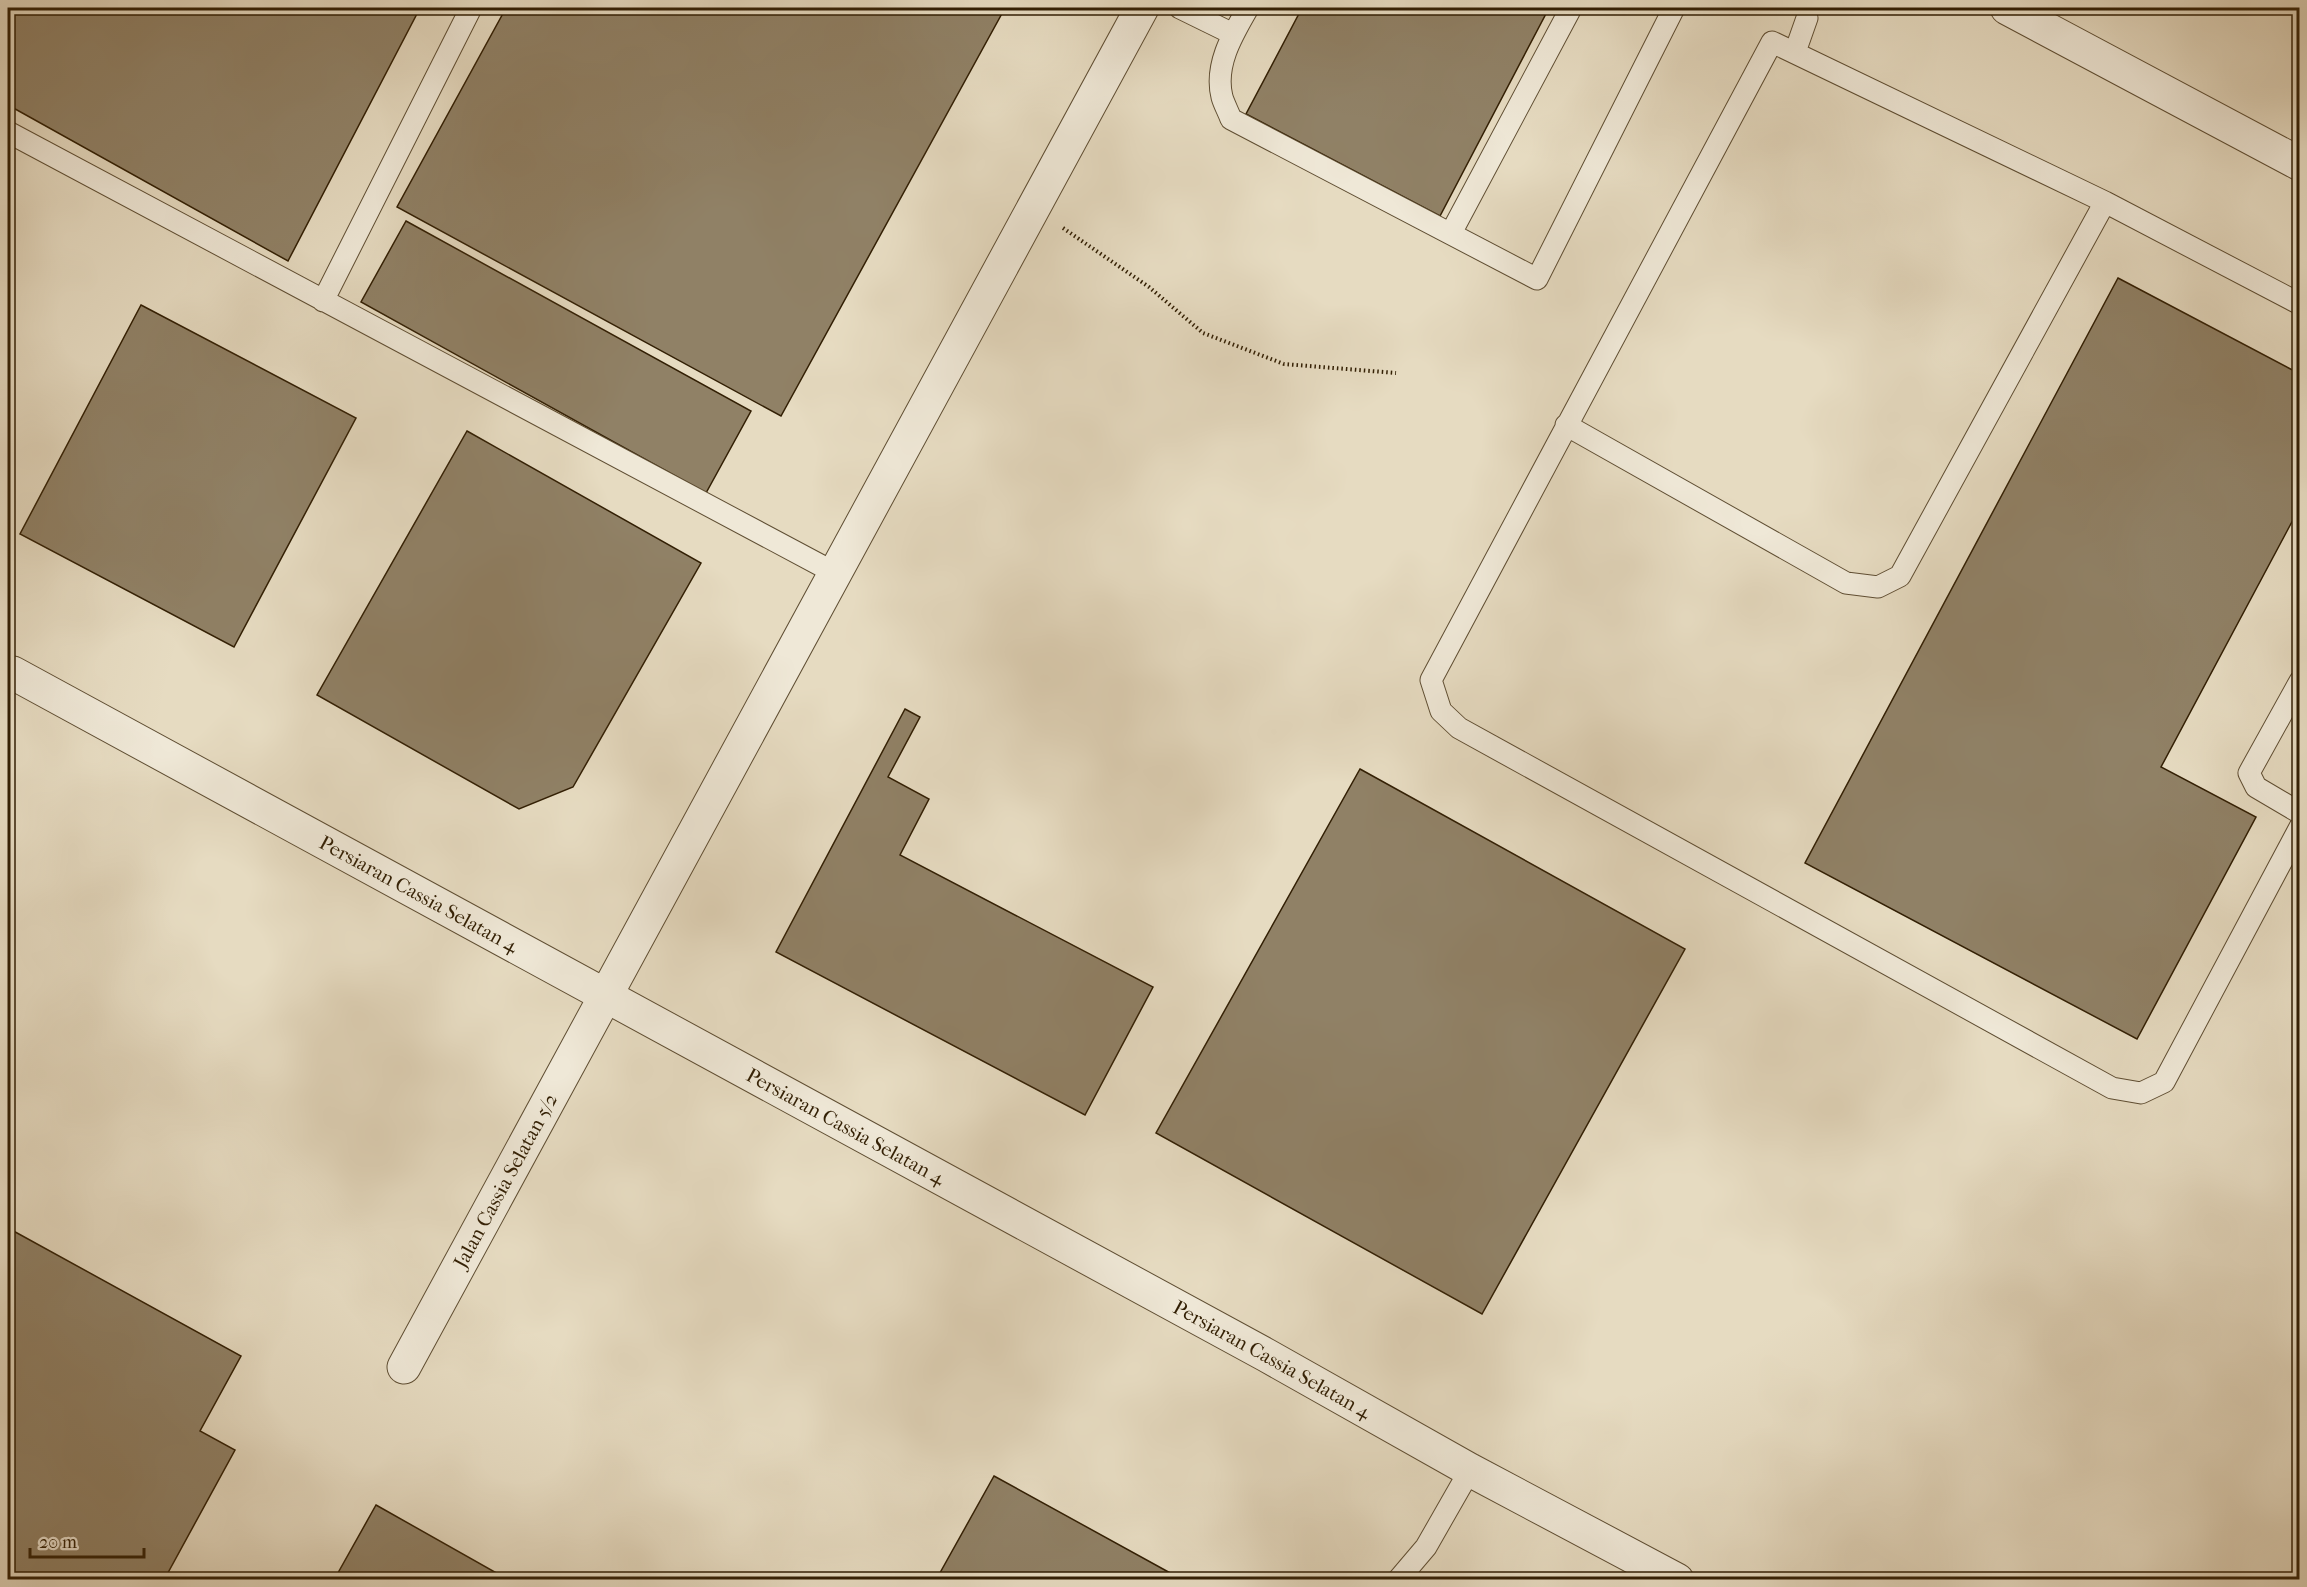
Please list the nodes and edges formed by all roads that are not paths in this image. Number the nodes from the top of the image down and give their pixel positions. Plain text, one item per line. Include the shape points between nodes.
1 (471, 8) edge
2 (1142, 8) edge
3 (1180, 8) edge
4 (1248, 8) edge
5 (1571, 8) edge
6 (1674, 8) edge
7 (2007, 8) edge
8 (1812, 11) edge
9 (1233, 34) junction
10 (1795, 52) junction
11 (8, 132) edge
12 (2300, 165) edge
13 (2104, 202) junction
14 (1451, 233) junction
15 (323, 301) junction
16 (2300, 304) edge
17 (1566, 425) junction
18 (835, 573) junction
19 (14, 674) dead end
20 (2300, 681) edge
21 (2300, 813) edge
22 (2300, 827) edge
23 (606, 996) junction
24 (404, 1367) dead end
25 (1470, 1470) junction
26 (1398, 1580) edge
27 (1677, 1580) edge

1 - 15 lane
2 - 18 street, Jalan Cassia Selatan 5/2
3 - 9 lane
4 - 9 lane
5 - 14 lane
6 - 14 lane via 1537,279
7 - 12 street
8 - 10 lane
9 - 14 lane via 1221,63 1221,95 1231,118
10 - 13 lane
10 - 17 lane via 1772,42
11 - 15 lane
13 - 16 lane
13 - 17 lane via 1900,576 1878,587 1846,583
15 - 18 lane
17 - 22 lane via 1431,680 1441,711 1460,728 2112,1088 2141,1093 2164,1082
18 - 23 street, Jalan Cassia Selatan 5/2
19 - 23 street, Persiaran Cassia Selatan 4
20 - 21 lane via 2249,773 2256,787
23 - 24 street, Jalan Cassia Selatan 5/2
23 - 25 street, Persiaran Cassia Selatan 4
25 - 26 lane via 1426,1547
25 - 27 street, Persiaran Cassia Selatan 4

